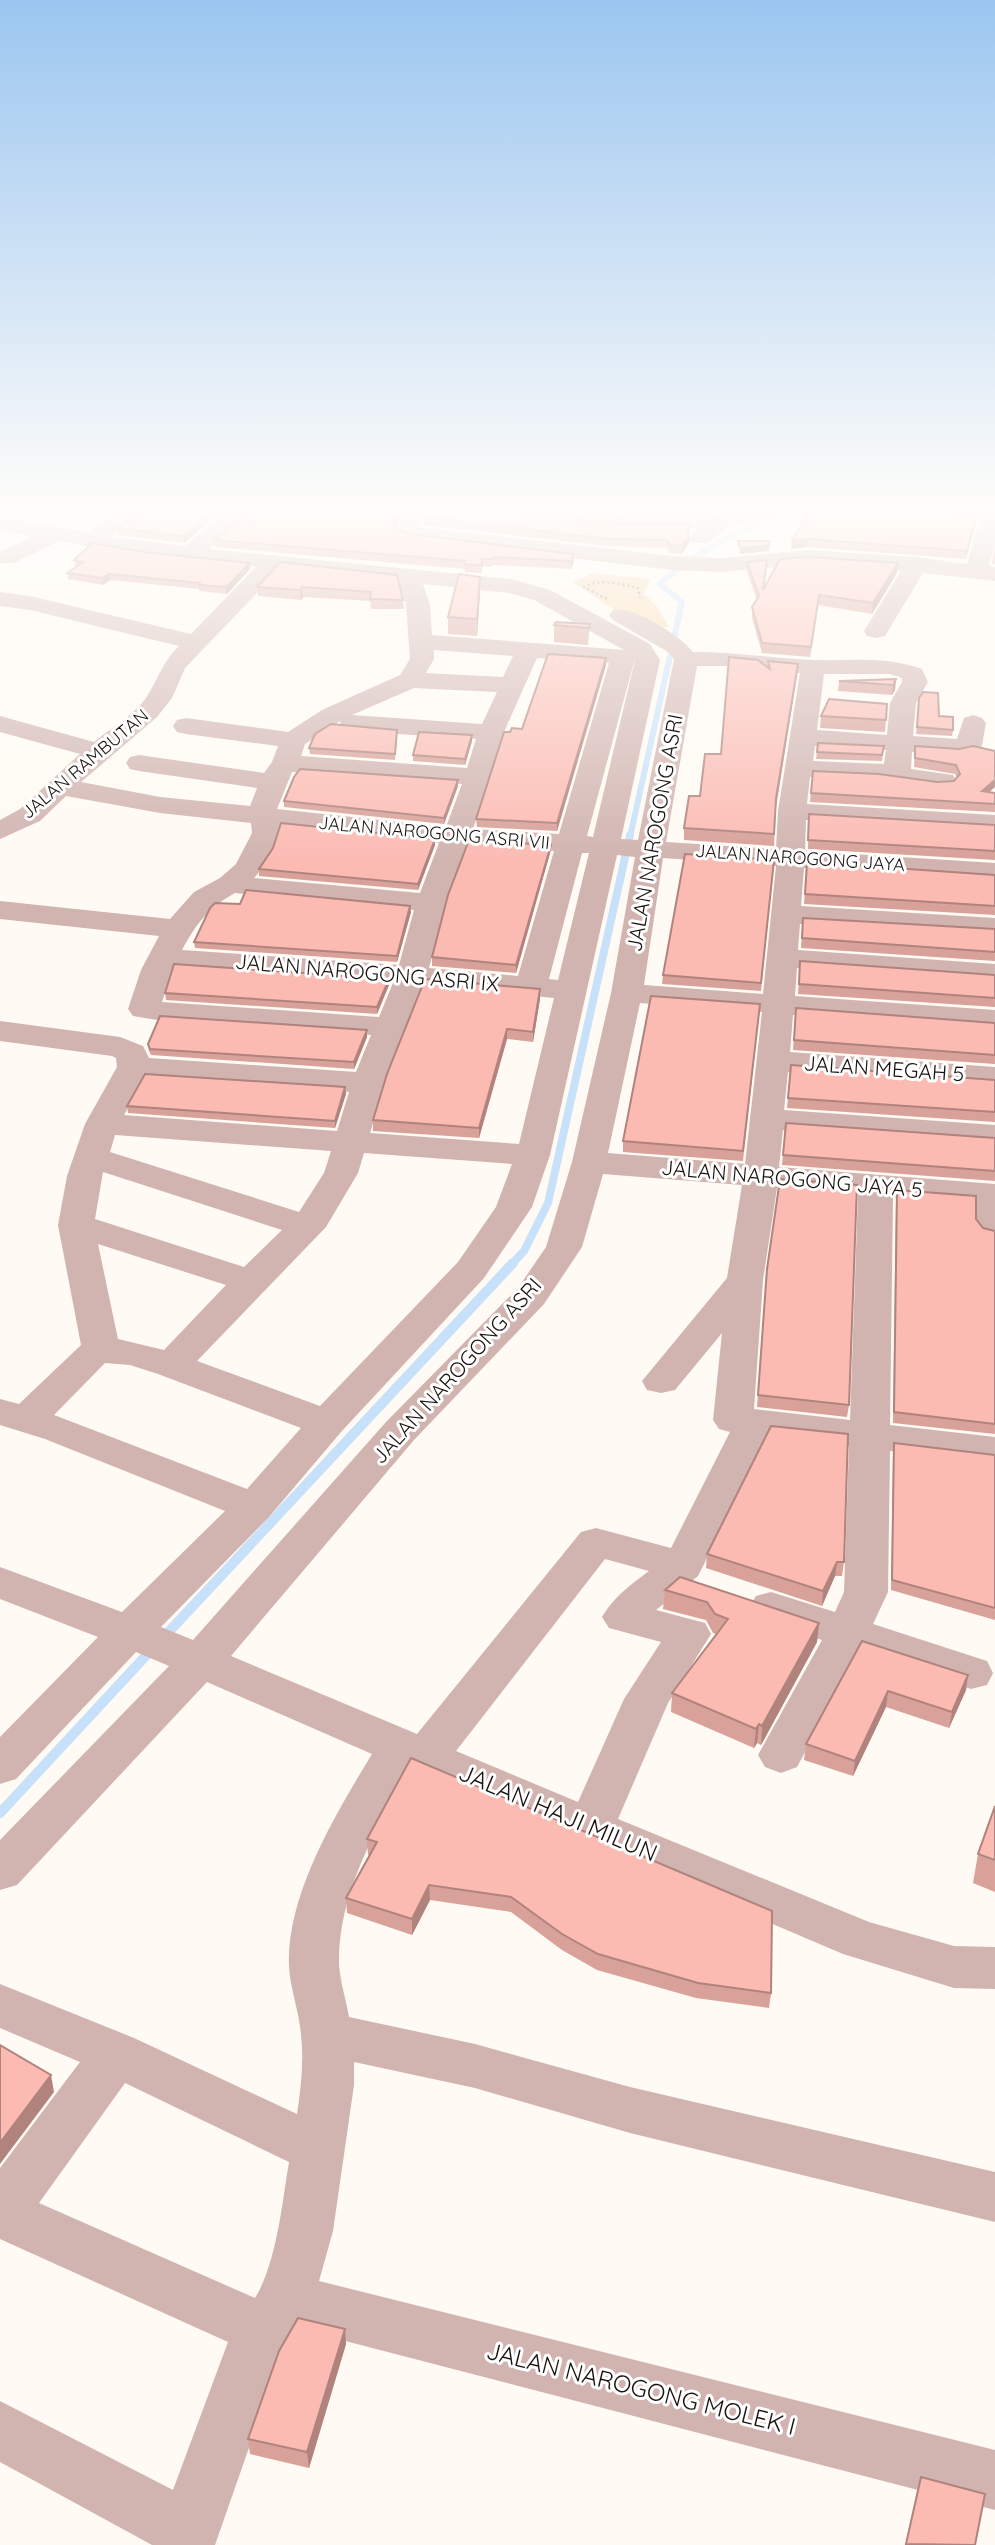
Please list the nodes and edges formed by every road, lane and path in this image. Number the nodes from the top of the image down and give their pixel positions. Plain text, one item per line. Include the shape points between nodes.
1 (120, 625) edge
2 (212, 625) edge
3 (420, 625) edge
4 (596, 625) edge
5 (880, 625) edge
6 (876, 631) dead end
7 (195, 642) junction
8 (422, 642) junction
9 (528, 650) junction
10 (652, 662) junction
11 (813, 667) junction
12 (410, 680) junction
13 (514, 685) junction
14 (808, 700) junction
15 (835, 702) edge
16 (876, 704) edge
17 (903, 706) junction
18 (351, 723) edge
19 (973, 723) dead end
20 (0, 724) edge
21 (186, 726) dead end
22 (491, 732) junction
23 (802, 737) junction
24 (900, 743) junction
25 (99, 751) junction
26 (284, 762) junction
27 (139, 763) dead end
28 (798, 768) junction
29 (897, 773) junction
30 (478, 778) junction
31 (943, 781) edge
32 (61, 787) junction
33 (792, 811) junction
34 (264, 817) junction
35 (995, 823) edge
36 (0, 831) edge
37 (455, 835) junction
38 (569, 845) junction
39 (627, 847) junction
40 (790, 857) junction
41 (995, 872) edge
42 (230, 884) junction
43 (431, 903) junction
44 (0, 910) edge
45 (787, 914) junction
46 (995, 927) edge
47 (178, 929) junction
48 (163, 958) junction
49 (782, 958) junction
50 (995, 973) edge
51 (412, 974) junction
52 (531, 986) junction
53 (571, 990) junction
54 (627, 993) junction
55 (778, 1006) junction
56 (995, 1020) edge
57 (391, 1027) junction
58 (0, 1031) edge
59 (772, 1061) junction
60 (133, 1067) junction
61 (995, 1077) edge
62 (368, 1083) junction
63 (767, 1119) junction
64 (995, 1135) edge
65 (97, 1141) junction
66 (350, 1143) junction
67 (533, 1155) junction
68 (589, 1162) junction
69 (761, 1177) junction
70 (876, 1185) junction
71 (995, 1195) edge
72 (76, 1225) junction
73 (306, 1226) junction
74 (995, 1228) edge
75 (745, 1280) junction
76 (251, 1281) junction
77 (101, 1350) junction
78 (172, 1365) junction
79 (661, 1381) dead end
80 (13, 1415) edge
81 (755, 1422) junction
82 (327, 1423) junction
83 (872, 1436) junction
84 (995, 1450) edge
85 (254, 1507) junction
86 (0, 1582) edge
87 (701, 1582) junction
88 (848, 1632) junction
89 (164, 1647) junction
90 (971, 1673) dead end
91 (413, 1752) junction
92 (780, 1755) dead end
93 (1, 1762) edge
94 (591, 1827) junction
95 (0, 1871) edge
96 (995, 1968) edge
97 (0, 2005) edge
98 (327, 2034) junction
99 (116, 2054) junction
100 (316, 2150) junction
101 (995, 2197) edge
102 (0, 2212) edge
103 (276, 2315) junction
104 (0, 2430) edge
105 (995, 2480) edge
106 (187, 2539) edge

1 - 7 street
2 - 7 street, JALAN RAMBUTAN
3 - 8 street
4 - 10 street via 641,649
5 - 6 street
7 - 25 street, JALAN RAMBUTAN via 174,665 148,712
8 - 9 street
8 - 12 street via 422,659
9 - 10 street
9 - 13 street
10 - 11 street via 730,659
10 - 38 street
10 - 39 street, JALAN NAROGONG ASRI
10 - 39 street, JALAN NAROGONG ASRI
11 - 14 street
11 - 17 street via 904,669 913,674 915,682
12 - 13 street
12 - 26 street via 313,724
13 - 22 street
14 - 15 street
14 - 23 street
16 - 17 street
17 - 24 street
18 - 22 street
19 - 24 street via 969,745
20 - 25 street
21 - 26 street
22 - 30 street
23 - 24 street
23 - 28 street
24 - 29 street
25 - 32 street, JALAN RAMBUTAN
26 - 27 street
26 - 30 street
26 - 34 street via 263,807
28 - 29 street
28 - 33 street
29 - 31 street
30 - 37 street
32 - 34 street, JALAN NAROGONG ASRI VII
32 - 36 street, JALAN RAMBUTAN via 30,815
33 - 35 street
33 - 40 street
34 - 37 street, JALAN NAROGONG ASRI VII
34 - 42 street via 266,833 248,867
37 - 38 street, JALAN NAROGONG ASRI VII
37 - 43 street
38 - 39 street, JALAN NAROGONG ASRI VII
38 - 52 street
39 - 40 street, JALAN NAROGONG JAYA
39 - 53 street, JALAN NAROGONG ASRI
39 - 54 street, JALAN NAROGONG ASRI
40 - 41 street, JALAN NAROGONG JAYA
40 - 45 street
42 - 43 street
42 - 47 street via 204,898
43 - 51 street
44 - 47 street
45 - 46 street
45 - 49 street
47 - 48 street
48 - 51 street, JALAN NAROGONG ASRI IX
48 - 57 street via 144,1004 150,1011
49 - 50 street
49 - 55 street
51 - 52 street, JALAN NAROGONG ASRI IX
51 - 57 street
52 - 53 street, JALAN NAROGONG ASRI IX
53 - 67 street, JALAN NAROGONG ASRI
54 - 55 street
54 - 68 street, JALAN NAROGONG ASRI
55 - 56 street
55 - 59 street
57 - 62 street
58 - 60 street via 120,1047 132,1053
59 - 61 street, JALAN MEGAH 5
59 - 63 street
60 - 62 street
60 - 65 street
62 - 66 street
63 - 64 street
63 - 69 street
65 - 66 street
65 - 72 street via 84,1176
65 - 73 street
66 - 67 street
66 - 73 street via 341,1173
67 - 82 street, JALAN NAROGONG ASRI via 514,1207 471,1270
68 - 69 street, JALAN NAROGONG JAYA 5
68 - 89 street, JALAN NAROGONG ASRI via 564,1247 531,1296 400,1431
69 - 70 street, JALAN NAROGONG JAYA 5
69 - 75 street
70 - 71 street, JALAN NAROGONG JAYA 5
70 - 83 street
71 - 74 street
72 - 76 street
72 - 77 street
73 - 76 street
75 - 79 street
75 - 81 street via 733,1420
76 - 78 street
77 - 78 street
77 - 80 street
78 - 82 street
80 - 85 street
81 - 83 street
81 - 87 street
82 - 85 street, JALAN NAROGONG ASRI
83 - 84 street
83 - 88 street via 868,1580
85 - 89 street, JALAN NAROGONG ASRI
86 - 89 street, JALAN HAJI MILUN
87 - 88 street
87 - 91 street via 596,1542
87 - 94 street via 633,1603 624,1617 689,1634 647,1699
88 - 90 street
88 - 92 street
89 - 91 street, JALAN HAJI MILUN
89 - 93 street, JALAN NAROGONG ASRI
89 - 95 street, JALAN NAROGONG ASRI
91 - 94 street, JALAN HAJI MILUN
91 - 98 street via 358,1818 335,1865 319,1923 314,1965
94 - 96 street, JALAN HAJI MILUN via 861,1940 954,1967
97 - 99 street
98 - 100 street via 328,2085
98 - 101 street via 475,2066 630,2110
99 - 100 street
99 - 102 street
100 - 103 street via 304,2231
102 - 103 street
103 - 105 street, JALAN NAROGONG MOLEK I
103 - 106 street via 253,2352
104 - 106 street

